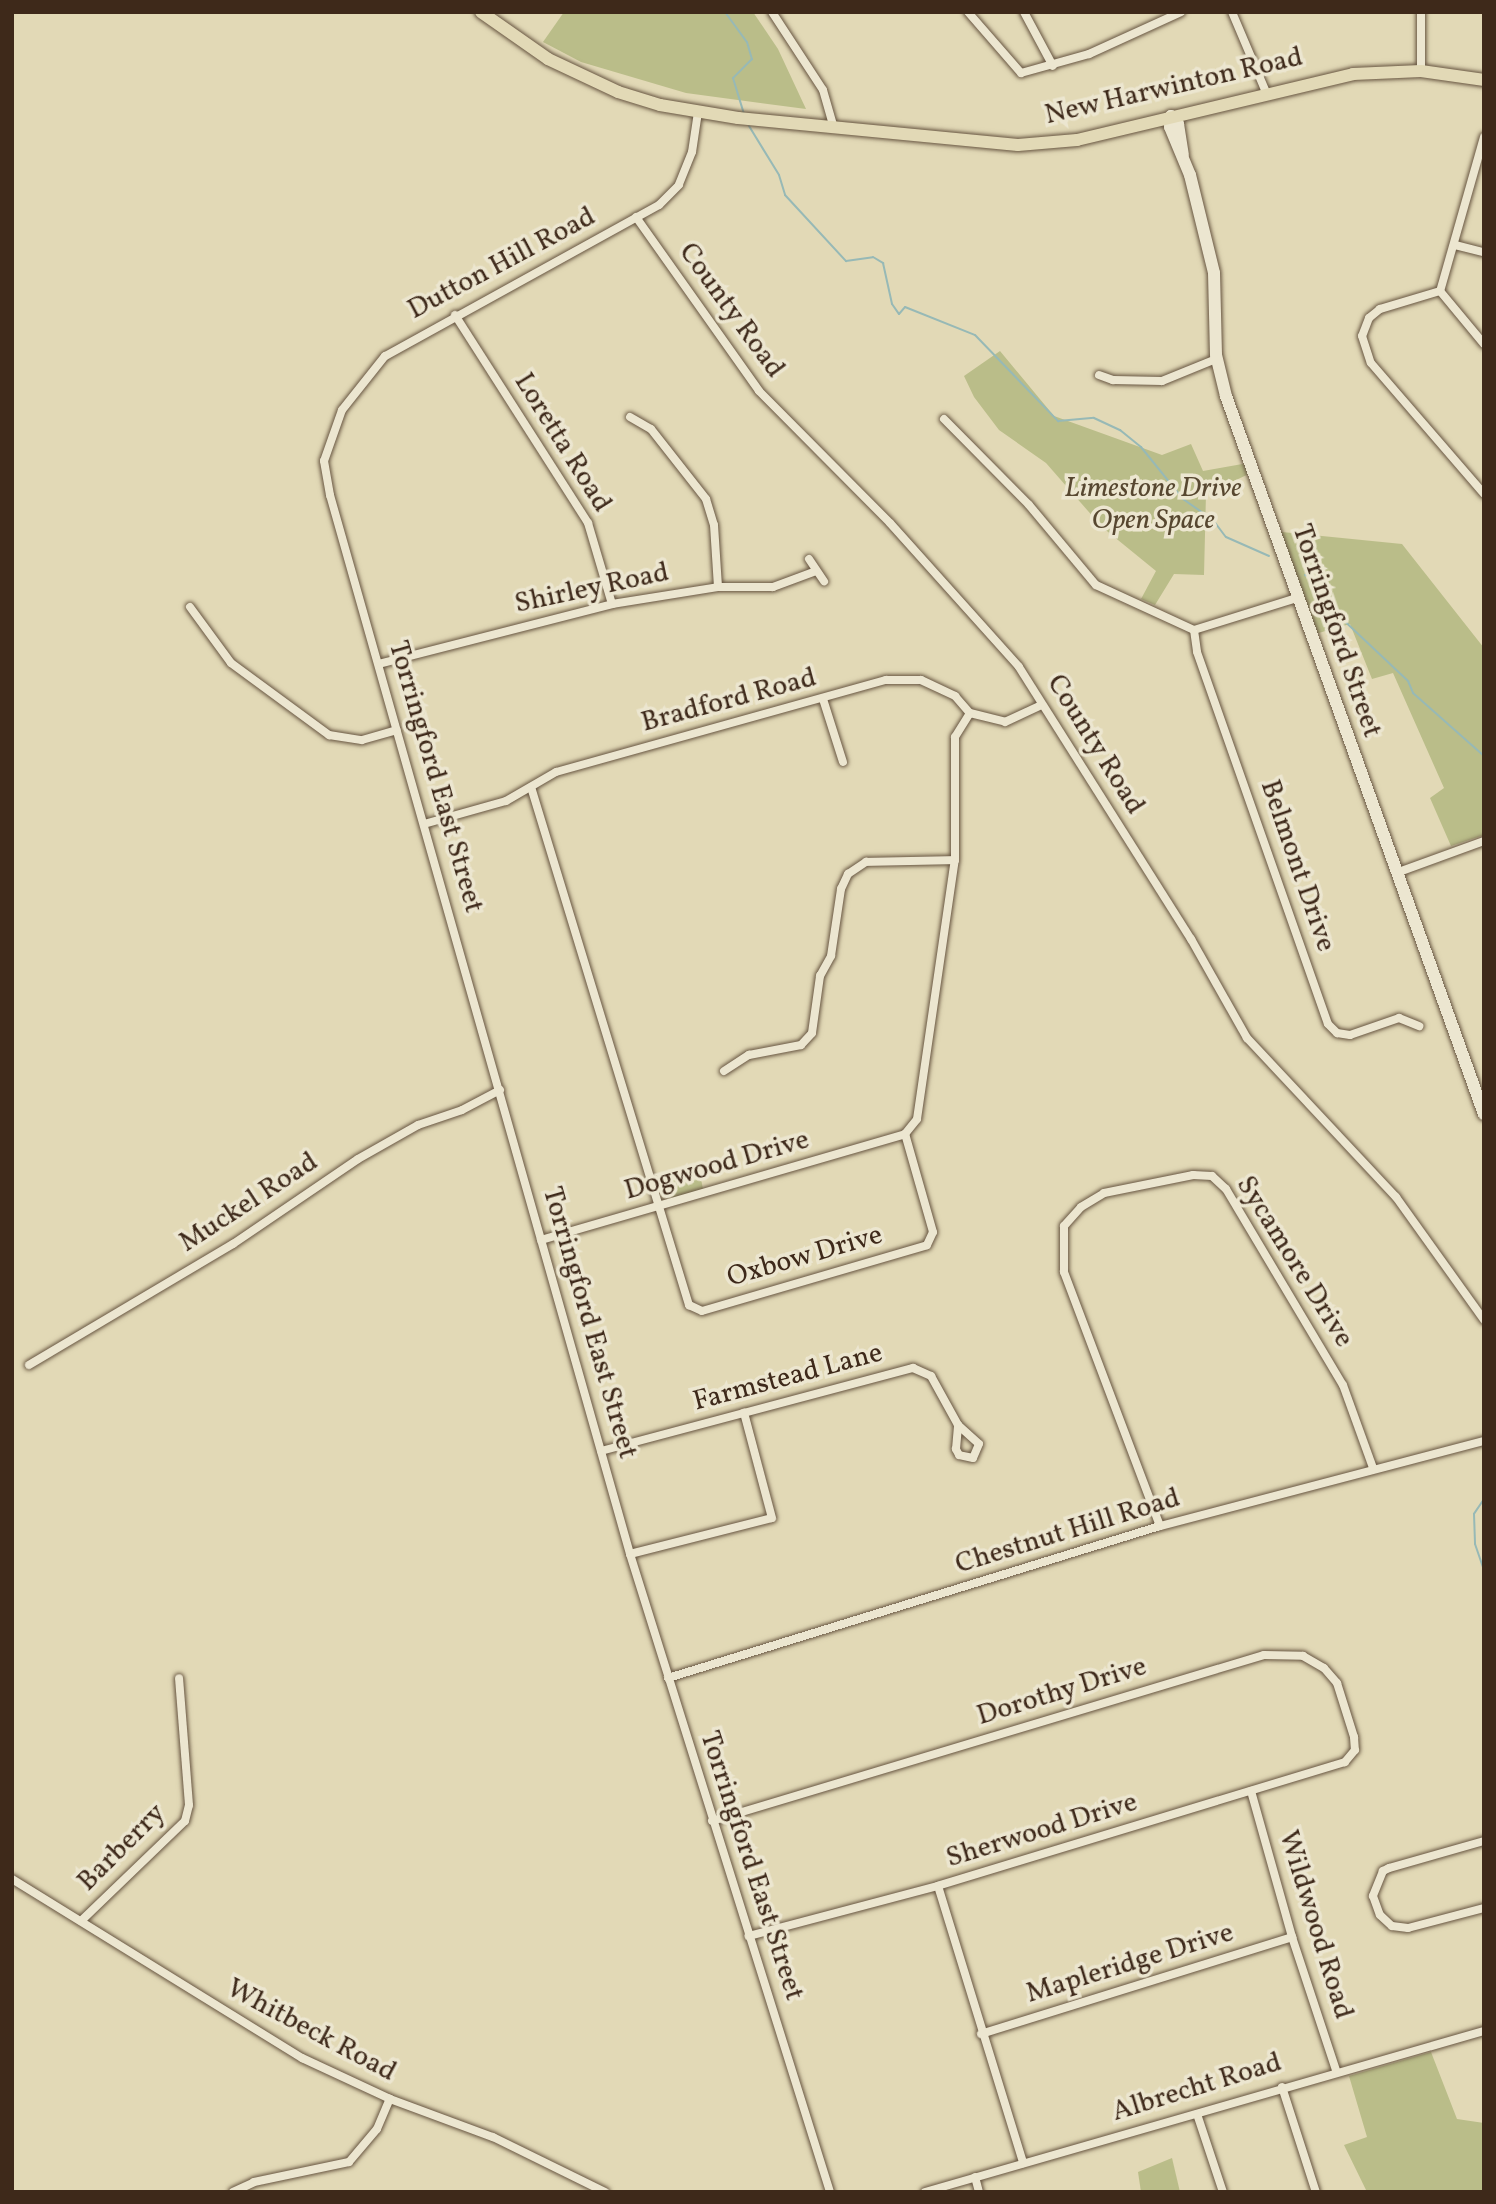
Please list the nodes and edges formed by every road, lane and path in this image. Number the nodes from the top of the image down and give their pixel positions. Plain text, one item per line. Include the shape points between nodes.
1 (481, 12) edge
2 (772, 12) edge
3 (968, 12) edge
4 (1024, 12) edge
5 (1181, 12) edge
6 (1233, 12) edge
7 (1421, 12) edge
8 (1053, 66) junction
9 (1421, 71) junction
10 (1484, 80) edge
11 (1266, 92) junction
12 (698, 113) junction
13 (1171, 116) junction
14 (834, 128) junction
15 (1484, 137) edge
16 (636, 217) junction
17 (1455, 245) junction
18 (1484, 252) edge
19 (1440, 291) junction
20 (455, 315) junction
21 (1484, 344) edge
22 (1216, 359) junction
23 (1099, 374) dead end
24 (630, 418) dead end
25 (944, 419) dead end
26 (324, 461) joint
27 (1484, 495) edge
28 (808, 559) dead end
29 (816, 571) junction
30 (824, 582) dead end
31 (718, 587) junction
32 (1297, 598) junction
33 (612, 604) junction
34 (190, 607) dead end
35 (1194, 630) junction
36 (379, 664) junction
37 (823, 699) junction
38 (1041, 705) junction
39 (970, 713) junction
40 (397, 730) junction
41 (843, 762) dead end
42 (531, 787) junction
43 (424, 824) junction
44 (1484, 841) edge
45 (955, 859) junction
46 (1396, 873) junction
47 (1419, 1026) dead end
48 (724, 1071) dead end
49 (499, 1090) junction
50 (1484, 1114) edge
51 (905, 1134) junction
52 (659, 1207) junction
53 (541, 1240) junction
54 (1484, 1320) edge
55 (29, 1365) dead end
56 (744, 1413) junction
57 (958, 1425) dead end
58 (1484, 1441) edge
59 (601, 1451) junction
60 (1373, 1468) junction
61 (1160, 1526) junction
62 (630, 1554) junction
63 (179, 1678) dead end
64 (668, 1678) junction
65 (1345, 1762) joint
66 (1251, 1791) junction
67 (712, 1821) junction
68 (1484, 1841) edge
69 (12, 1879) edge
70 (938, 1886) junction
71 (1484, 1908) edge
72 (80, 1921) junction
73 (749, 1936) junction
74 (1292, 1937) junction
75 (1484, 2031) edge
76 (981, 2034) junction
77 (1336, 2070) junction
78 (1282, 2087) junction
79 (390, 2099) junction
80 (1197, 2114) junction
81 (1023, 2163) junction
82 (975, 2177) junction
83 (233, 2192) edge
84 (605, 2192) edge
85 (830, 2192) edge
86 (925, 2192) edge
87 (979, 2192) edge
88 (1223, 2192) edge
89 (1316, 2192) edge

1 - 12 main road, New Harwinton Road via 548,60 582,76 618,92
2 - 14 street via 823,90
3 - 8 street via 1021,73
4 - 8 street
5 - 8 street
6 - 11 street
7 - 9 street
9 - 10 main road, New Harwinton Road
9 - 11 main road, New Harwinton Road via 1353,74
11 - 13 main road, New Harwinton Road
12 - 14 main road, New Harwinton Road
12 - 16 street, Dutton Hill Road via 692,152 679,185 659,205
13 - 14 main road, New Harwinton Road via 1077,140 1018,145
13 - 22 main road, Torringford Street via 1170,127 1183,155 1217,286
15 - 17 street
16 - 20 street, Dutton Hill Road
16 - 38 street, County Road via 759,391 890,523 1019,667
17 - 18 street
17 - 19 street
19 - 21 street
19 - 27 street via 1380,309 1369,318 1362,336 1364,350
20 - 26 street, Dutton Hill Road via 405,342 368,373 331,432
20 - 33 street, Loretta Road via 589,523
22 - 23 street via 1162,381 1113,380
22 - 32 main road, Torringford Street
24 - 31 street via 651,429 706,499 714,525
25 - 35 street via 1029,505 1096,585
26 - 36 street, Torringford East Street
28 - 29 street
29 - 30 street
29 - 31 street, Shirley Road via 773,587
31 - 33 street, Shirley Road
32 - 35 street
32 - 46 main road, Torringford Street
33 - 36 street, Shirley Road
34 - 40 street via 231,663 329,735 362,740
35 - 47 street, Belmont Drive via 1196,652 1328,1024 1337,1033 1350,1034 1399,1018
36 - 40 street, Torringford East Street
37 - 39 street, Bradford Road via 886,680 921,680 955,696
37 - 41 street
37 - 42 street, Bradford Road via 556,772
38 - 39 street, Bradford Road via 1006,722
38 - 54 street, County Road via 1191,939 1247,1038 1396,1197
39 - 45 street via 955,737
40 - 43 street, Torringford East Street
42 - 43 street, Bradford Road via 506,801
42 - 52 street, Oxbow Drive
43 - 49 street, Torringford East Street
44 - 46 street
45 - 48 street via 866,862 848,874 841,889 831,956 820,975 812,1033 801,1045 749,1055
45 - 51 street via 917,1119
46 - 50 main road, Torringford Street
49 - 53 street, Torringford East Street
49 - 55 street, Muckel Road via 418,1125 358,1159 233,1244
51 - 52 street, Dogwood Drive
51 - 52 street, Oxbow Drive via 933,1232 928,1245 702,1311 689,1306
52 - 53 street, Dogwood Drive
53 - 59 street, Torringford East Street
56 - 57 street, Farmstead Lane via 914,1368 931,1376
56 - 59 street, Farmstead Lane
56 - 62 street via 772,1518
58 - 60 street, Chestnut Hill Road
59 - 62 street, Torringford East Street
60 - 61 street, Chestnut Hill Road
60 - 61 street, Sycamore Drive via 1343,1385 1226,1189 1212,1175 1193,1175 1104,1193 1081,1207 1064,1226 1064,1272
61 - 64 street, Chestnut Hill Road
62 - 64 street, Torringford East Street
63 - 72 street, Barberry via 189,1805 185,1821
64 - 67 street, Torringford East Street
65 - 66 street, Sherwood Drive
65 - 67 street, Dorothy Drive via 1355,1750 1354,1737 1337,1683 1324,1668 1303,1656 1264,1655
66 - 70 street, Sherwood Drive
66 - 74 street, Wildwood Road
67 - 73 street, Torringford East Street
68 - 71 street via 1389,1868 1383,1871 1373,1896 1386,1921 1408,1928
69 - 72 street, Whitbeck Road
70 - 73 street, Sherwood Drive
70 - 76 street
72 - 79 street, Whitbeck Road via 265,2038
73 - 85 street, Torringford East Street
74 - 76 street, Mapleridge Drive
74 - 77 street, Wildwood Road
75 - 77 street, Albrecht Road
76 - 81 street
77 - 78 street, Albrecht Road
78 - 80 street, Albrecht Road
78 - 89 street
79 - 83 street via 377,2129 349,2162 254,2182
79 - 84 street, Whitbeck Road via 493,2137
80 - 81 street, Albrecht Road
80 - 88 street
81 - 82 street, Albrecht Road
82 - 86 street, Albrecht Road
82 - 87 street

